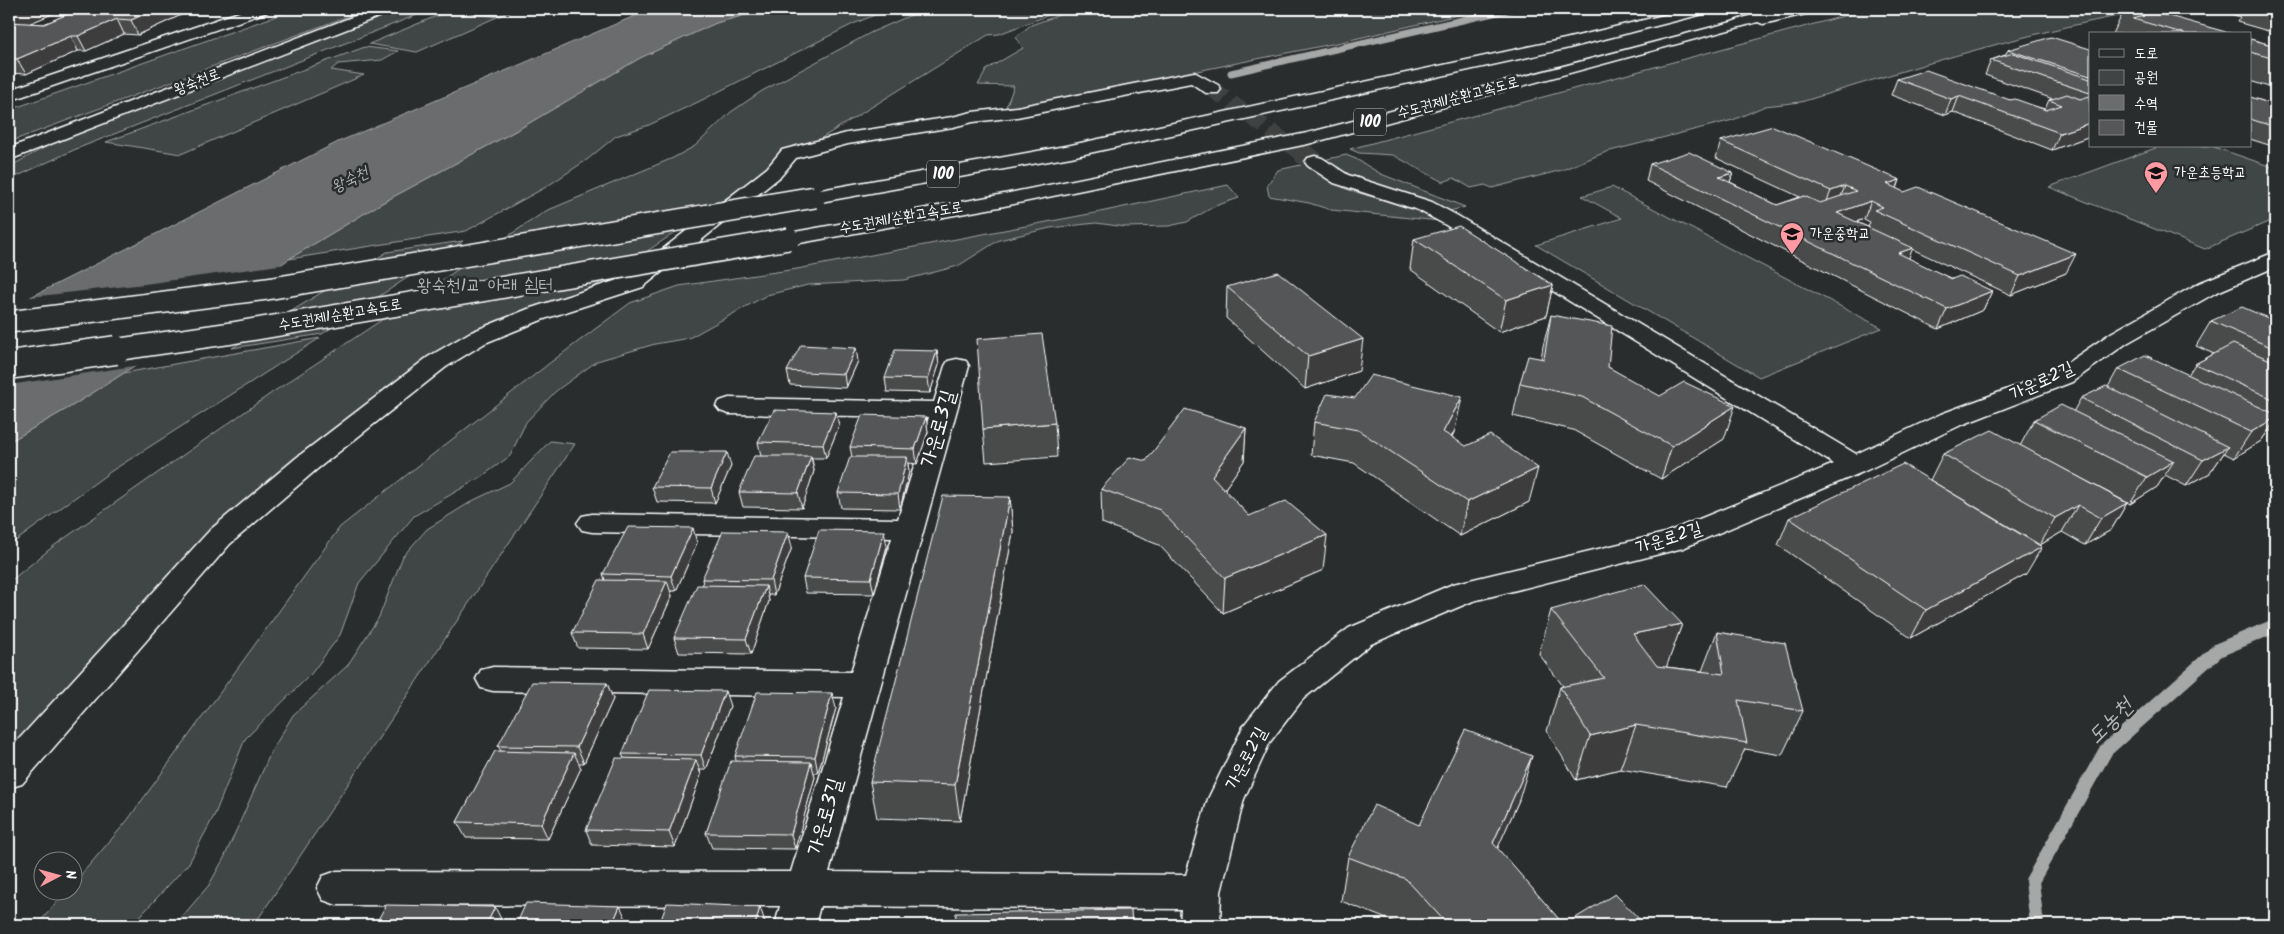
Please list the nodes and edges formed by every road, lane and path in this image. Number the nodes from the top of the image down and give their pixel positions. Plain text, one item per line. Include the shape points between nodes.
1 (262, 9) edge
2 (386, 9) edge
3 (1706, 9) edge
4 (1781, 9) edge
5 (1809, 9) edge
6 (1604, 18) dead end
7 (1737, 25) junction
8 (1498, 57) junction
9 (1212, 90) tunnel mouth
10 (9, 96) edge
11 (9, 154) edge
12 (1315, 162) tunnel mouth
13 (2275, 259) edge
14 (9, 322) edge
15 (9, 365) edge
16 (957, 366) dead end
17 (729, 406) dead end
18 (945, 410) junction
19 (1855, 465) junction
20 (592, 523) dead end
21 (910, 529) junction
22 (493, 679) dead end
23 (864, 685) junction
24 (9, 774) edge
25 (337, 888) dead end
26 (805, 889) junction
27 (1201, 892) junction
28 (795, 925) edge
29 (1200, 925) edge

1 - 10 main road
2 - 11 main road, 왕숙천로
3 - 8 main road, 수도권제1순환고속도로 / 100
4 - 7 main road, 수도권제1순환고속도로 / 100
5 - 7 main road
6 - 8 main road
7 - 15 main road, 수도권제1순환고속도로 / 100, bridge via 1308,138 1008,199 232,333
8 - 14 main road, 수도권제1순환고속도로 / 100, bridge via 1071,151 815,197 267,289
9 - 24 main road via 1194,77 1017,112 972,116 953,122 866,135 789,154 774,172 635,282 536,314 477,338 437,362 306,464 220,537
12 - 19 main road via 1341,179 1425,206 1451,220
13 - 19 main road, 가운로2길 via 2207,288 2119,338 2063,377 1950,420
16 - 18 main road, 가운로3길
17 - 18 main road
18 - 21 main road, 가운로3길
19 - 27 main road, 가운로2길 via 1673,541 1464,592 1360,636 1291,690 1256,734 1226,799
20 - 21 main road
21 - 23 main road, 가운로3길
22 - 23 main road
23 - 26 main road, 가운로3길
25 - 26 main road
26 - 27 main road
26 - 28 main road, 가운로3길
27 - 29 main road, 가운로2길

